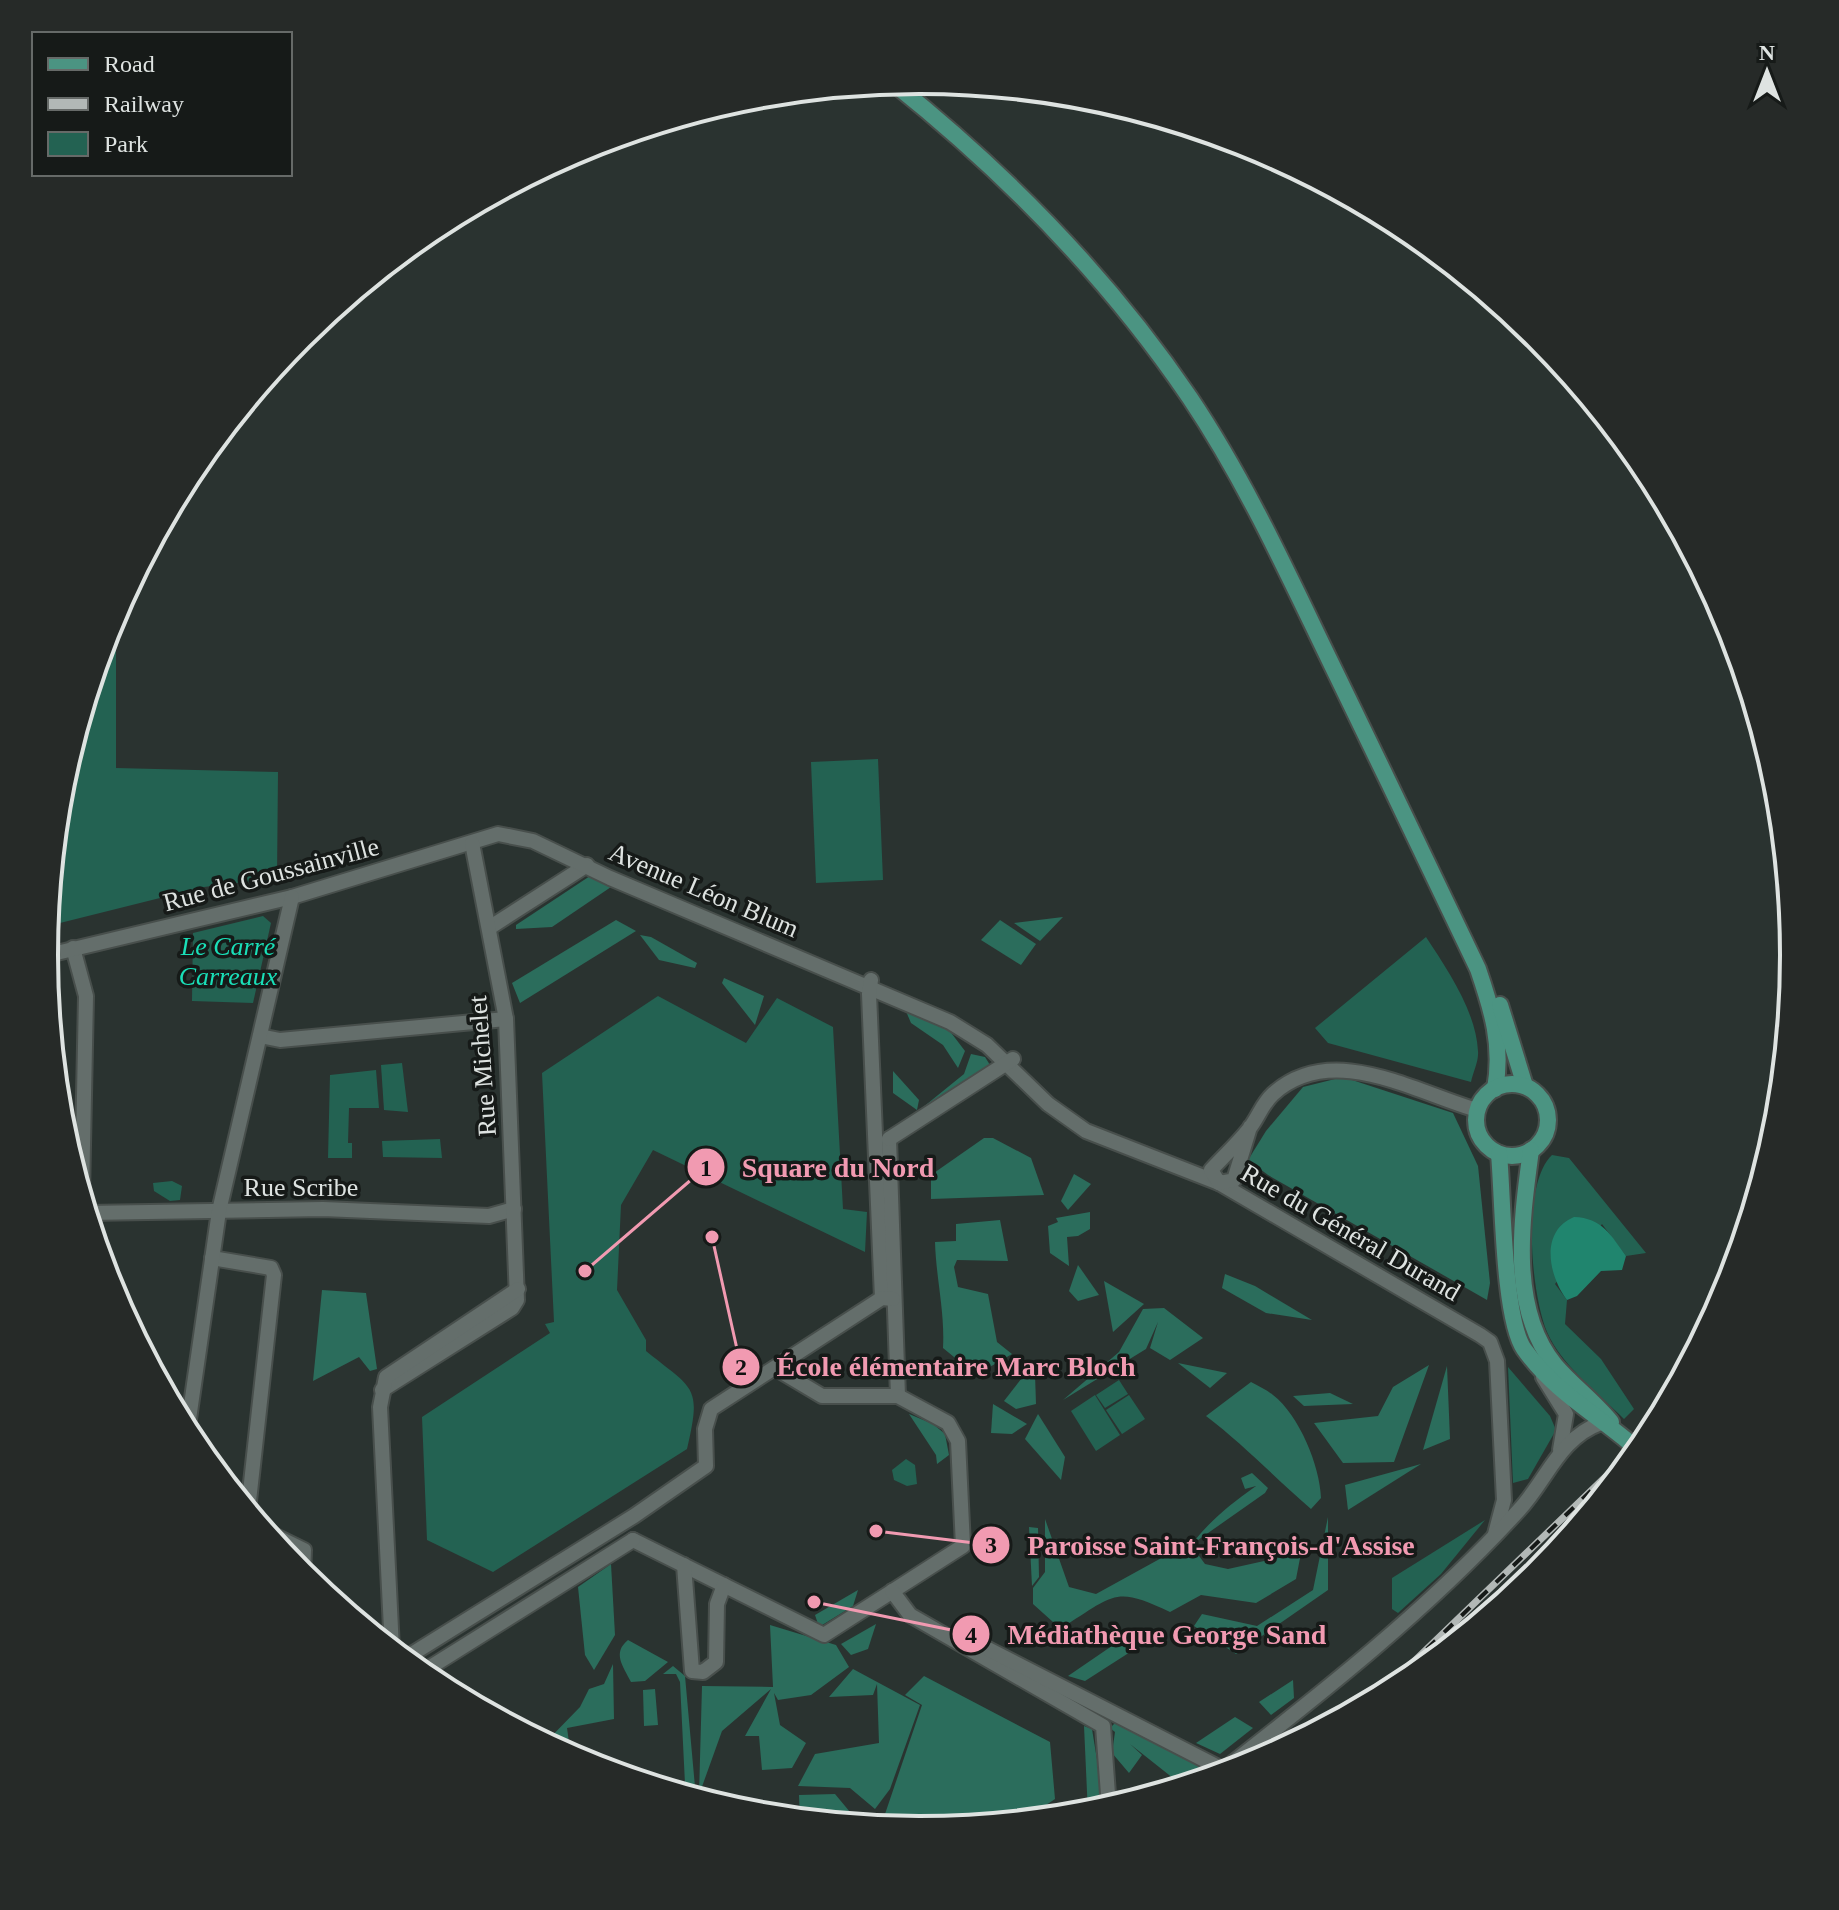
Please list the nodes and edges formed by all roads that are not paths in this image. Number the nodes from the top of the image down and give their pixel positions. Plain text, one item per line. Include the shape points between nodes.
1 (907, 94) edge
2 (509, 834) joint
3 (472, 843) junction
4 (587, 865) junction
5 (292, 897) junction
6 (489, 928) junction
7 (73, 948) junction
8 (58, 952) edge
9 (1478, 969) junction
10 (870, 983) junction
11 (506, 1019) junction
12 (260, 1036) junction
13 (1011, 1060) junction
14 (1525, 1086) junction
15 (1495, 1089) junction
16 (1477, 1110) junction
17 (1250, 1127) junction
18 (882, 1138) junction
19 (1531, 1150) junction
20 (1499, 1154) junction
21 (83, 1158) edge
22 (1222, 1178) junction
23 (514, 1209) junction
24 (219, 1211) junction
25 (98, 1213) edge
26 (212, 1258) junction
27 (888, 1298) junction
28 (1523, 1347) junction
29 (775, 1368) junction
30 (1573, 1383) junction
31 (898, 1396) junction
32 (1578, 1405) junction
33 (190, 1413) edge
34 (1601, 1423) junction
35 (1574, 1436) junction
36 (1630, 1443) edge
37 (1558, 1455) junction
38 (1542, 1480) junction
39 (250, 1496) edge
40 (1504, 1500) junction
41 (1518, 1512) junction
42 (634, 1516) junction
43 (1495, 1534) junction
44 (633, 1540) junction
45 (291, 1544) edge
46 (304, 1557) edge
47 (684, 1565) junction
48 (724, 1585) junction
49 (892, 1591) junction
50 (391, 1635) edge
51 (962, 1643) junction
52 (415, 1652) edge
53 (433, 1665) edge
54 (1111, 1711) junction
55 (1103, 1726) junction
56 (1245, 1752) edge
57 (1208, 1766) edge
58 (1108, 1795) edge

1 - 9 main road via 1031,204 1113,297 1190,399 1261,519
2 - 3 street, Rue de Goussainville
2 - 4 street, Avenue Léon Blum
3 - 5 street, Rue de Goussainville
3 - 6 street, Rue Michelet
4 - 6 street
4 - 10 street, Avenue Léon Blum via 613,871
5 - 7 street, Rue de Goussainville
5 - 12 street
6 - 11 street, Rue Michelet
7 - 8 street, Rue de Goussainville
7 - 21 street via 86,996
9 - 14 main road via 1504,1015
9 - 15 main road via 1497,1035
10 - 13 street, Avenue Léon Blum via 956,1017 996,1041
10 - 18 street
11 - 12 street via 280,1040
11 - 23 street, Rue Michelet
12 - 24 street
13 - 18 street
13 - 22 street, Avenue Léon Blum via 1048,1104 1086,1131
14 - 15 main road
14 - 19 main road via 1542,1100 1548,1120 1544,1137
15 - 16 main road
16 - 17 street via 1364,1074 1325,1070 1283,1085
16 - 20 main road via 1483,1141
17 - 22 street
17 - 22 street
18 - 27 street
19 - 20 main road
19 - 30 main road via 1524,1204 1525,1294 1539,1340
20 - 28 main road via 1510,1304
22 - 40 street, Rue du Général Durand via 1454,1312 1460,1323 1490,1342 1496,1352
23 - 24 street, Rue Scribe via 489,1216
23 - 50 street, Rue Michelet via 518,1289 512,1308 382,1390
24 - 25 street, Rue Scribe
24 - 26 street
26 - 33 street
26 - 39 street via 271,1268 274,1275
27 - 29 street
27 - 31 street
28 - 32 main road
28 - 37 street via 1566,1414
29 - 31 street via 828,1397
29 - 42 street via 711,1409 705,1429 706,1466
30 - 32 street
30 - 36 main road
31 - 49 street via 955,1431 963,1546
32 - 34 main road
32 - 35 street
34 - 35 street
34 - 36 main road
35 - 37 street
37 - 38 street
38 - 40 street
38 - 41 street
40 - 41 street
40 - 43 street, Rue du Général Durand
41 - 43 street
42 - 44 street
42 - 52 street
43 - 56 street via 1412,1616
44 - 47 street
44 - 53 street
45 - 46 street via 304,1550
47 - 48 street
47 - 48 street via 692,1671 703,1672 716,1662 717,1604
48 - 49 street via 824,1635
49 - 51 street via 910,1615
51 - 54 street via 984,1647
51 - 55 street
54 - 55 street
54 - 57 street
55 - 58 street

